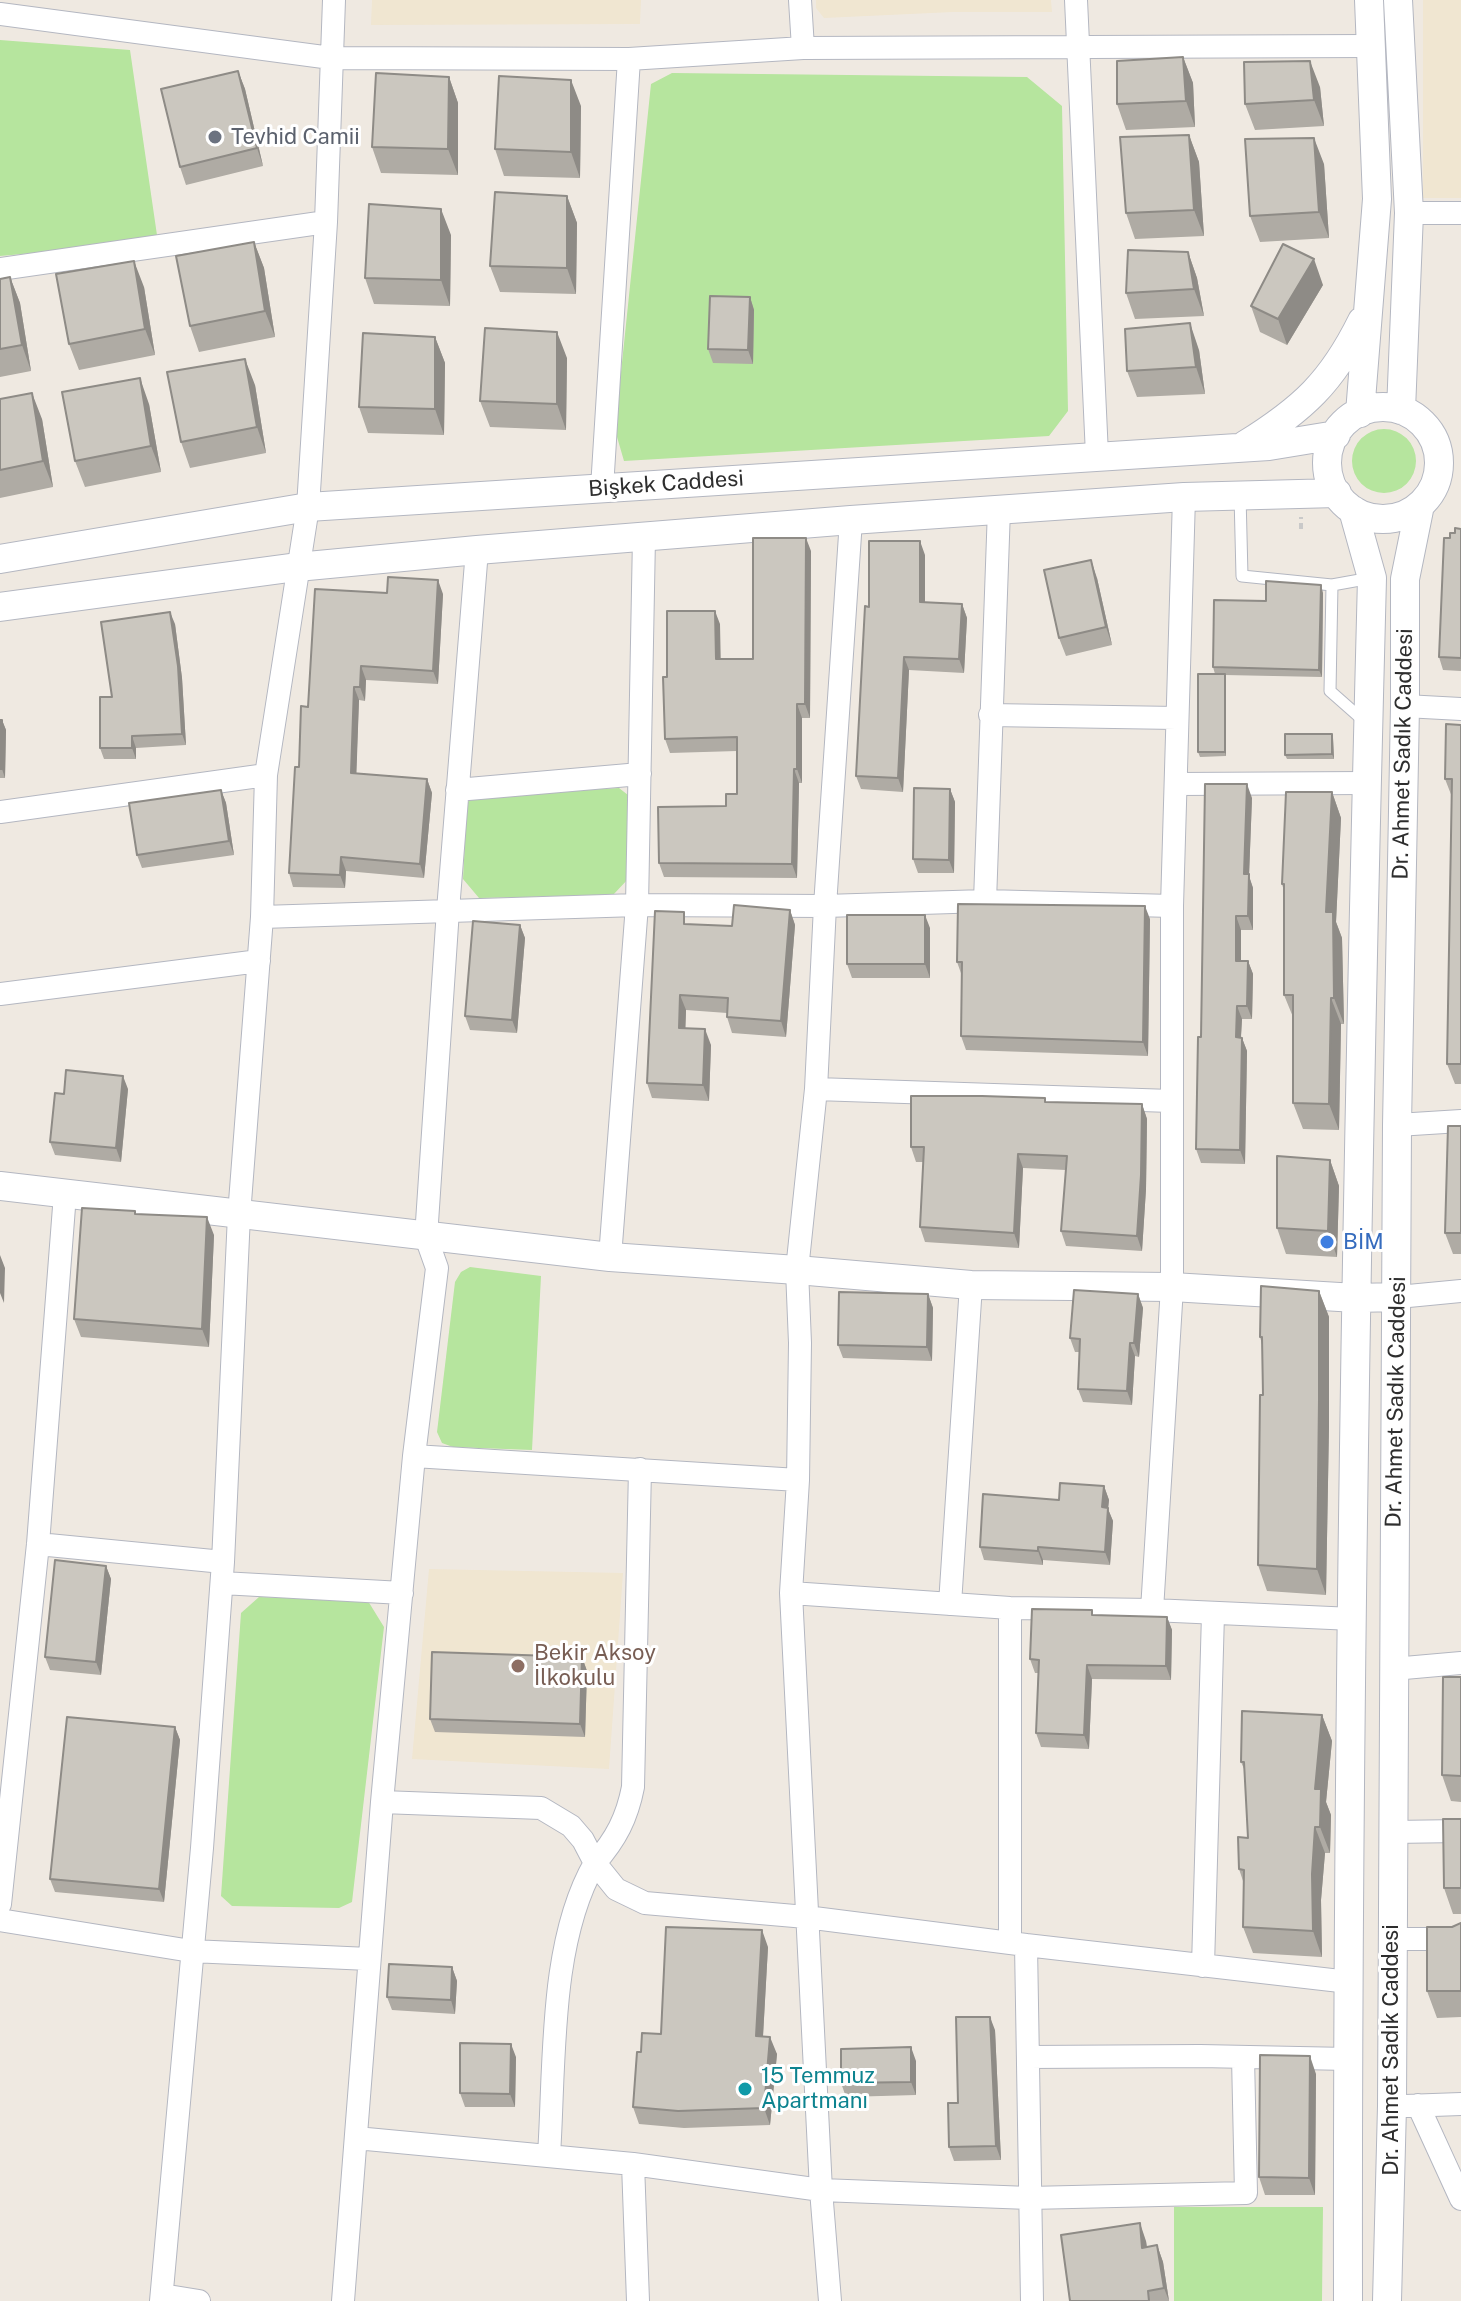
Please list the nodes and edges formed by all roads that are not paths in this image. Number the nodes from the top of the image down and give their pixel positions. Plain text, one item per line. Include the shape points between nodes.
1 (334, 0) edge
2 (800, 0) edge
3 (1076, 0) edge
4 (1369, 0) edge
5 (1398, 0) edge
6 (42, 9) edge
7 (0, 14) edge
8 (1370, 46) junction
9 (803, 48) junction
10 (1077, 49) junction
11 (331, 58) junction
12 (629, 59) junction
13 (1409, 213) junction
14 (1461, 213) edge
15 (326, 222) junction
16 (0, 269) edge
17 (1368, 309) junction
18 (1401, 410) junction
19 (1360, 413) junction
20 (1429, 431) junction
21 (1336, 435) junction
22 (1461, 437) edge
23 (1241, 448) junction
24 (1097, 455) junction
25 (602, 488) junction
26 (1438, 492) edge
27 (1240, 495) junction
28 (1184, 497) junction
29 (1345, 502) junction
30 (308, 507) junction
31 (999, 509) junction
32 (851, 520) junction
33 (644, 537) junction
34 (477, 550) junction
35 (0, 559) edge
36 (297, 567) junction
37 (1372, 578) junction
38 (1332, 585) junction
39 (0, 607) edge
40 (1405, 706) junction
41 (1461, 709) edge
42 (990, 715) junction
43 (1176, 718) junction
44 (1368, 725) junction
45 (640, 774) junction
46 (266, 775) junction
47 (1366, 783) junction
48 (1177, 784) junction
49 (457, 790) junction
50 (0, 812) edge
51 (985, 901) junction
52 (637, 905) junction
53 (825, 906) junction
54 (1172, 906) junction
55 (448, 910) junction
56 (262, 917) junction
57 (259, 961) junction
58 (0, 994) edge
59 (816, 1089) junction
60 (1171, 1101) junction
61 (1461, 1121) edge
62 (1397, 1125) junction
63 (0, 1186) edge
64 (65, 1194) junction
65 (239, 1215) junction
66 (426, 1237) junction
67 (610, 1257) junction
68 (797, 1270) junction
69 (971, 1285) junction
70 (1172, 1287) junction
71 (1461, 1291) edge
72 (1398, 1297) junction
73 (1356, 1298) junction
74 (414, 1456) junction
75 (640, 1469) junction
76 (798, 1480) junction
77 (38, 1544) junction
78 (222, 1573) junction
79 (402, 1593) junction
80 (791, 1593) junction
81 (950, 1604) junction
82 (1010, 1608) junction
83 (1152, 1610) junction
84 (1213, 1614) junction
85 (1353, 1619) junction
86 (1461, 1663) edge
87 (1393, 1669) junction
88 (382, 1802) junction
89 (1461, 1831) edge
90 (1392, 1832) junction
91 (595, 1863) junction
92 (0, 1904) edge
93 (806, 1917) junction
94 (0, 1920) edge
95 (1392, 1939) junction
96 (1461, 1939) edge
97 (1018, 1944) junction
98 (191, 1951) junction
99 (369, 1959) junction
100 (1203, 1966) junction
101 (1349, 1982) junction
102 (1028, 2057) junction
103 (1243, 2057) junction
104 (1348, 2059) junction
105 (1461, 2104) edge
106 (1405, 2106) junction
107 (356, 2138) junction
108 (549, 2155) junction
109 (633, 2164) junction
110 (821, 2190) junction
111 (1029, 2198) junction
112 (1461, 2199) edge
113 (162, 2298) edge
114 (199, 2301) edge
115 (343, 2301) edge
116 (638, 2301) edge
117 (830, 2301) edge
118 (1032, 2301) edge
119 (1348, 2301) edge
120 (1387, 2301) edge

1 - 11 street
2 - 9 street
3 - 10 street
4 - 8 street
5 - 13 street
6 - 7 street
6 - 11 street
8 - 10 street
8 - 17 street via 1377,199
9 - 10 street
9 - 12 street
10 - 24 street
11 - 12 street
11 - 15 street
12 - 25 street
13 - 14 street
13 - 18 street
15 - 16 street
15 - 30 street
17 - 19 street
17 - 23 street via 1328,379 1286,419
18 - 19 street via 1387,407
18 - 20 street
19 - 21 street
20 - 22 street
20 - 26 street via 1439,456
21 - 23 street, Bişkek Caddesi
21 - 29 street via 1328,468
23 - 24 street, Bişkek Caddesi
24 - 25 street, Bişkek Caddesi
25 - 30 street, Bişkek Caddesi
26 - 29 street via 1402,516 1385,519 1369,517
26 - 40 street, Dr. Ahmet Sadık Caddesi via 1405,579
27 - 28 street
27 - 29 street
27 - 38 lane via 1242,576
28 - 31 street
28 - 43 street
29 - 37 street, Dr. Ahmet Sadık Caddesi
30 - 35 street, Bişkek Caddesi
30 - 36 street
31 - 32 street
31 - 42 street
32 - 33 street
32 - 53 street
33 - 34 street
33 - 45 street
34 - 36 street
34 - 49 street
36 - 39 street
36 - 46 street
37 - 38 lane
37 - 44 street, Dr. Ahmet Sadık Caddesi
38 - 44 lane via 1330,691
40 - 41 street
40 - 62 street, Dr. Ahmet Sadık Caddesi
42 - 43 street
42 - 51 street
43 - 48 street
44 - 47 street, Dr. Ahmet Sadık Caddesi
45 - 49 street
45 - 52 street
46 - 50 street
46 - 56 street
47 - 48 street
47 - 73 street, Dr. Ahmet Sadık Caddesi
48 - 54 street
49 - 55 street
51 - 53 street
51 - 54 street
52 - 53 street
52 - 55 street
52 - 67 street
53 - 59 street
54 - 60 street
55 - 56 street
55 - 66 street
56 - 57 street
57 - 58 street
57 - 65 street
59 - 60 street
59 - 68 street
60 - 70 street
61 - 62 street
62 - 72 street, Dr. Ahmet Sadık Caddesi
63 - 64 street
64 - 65 street
64 - 77 street
65 - 66 street
65 - 78 street
66 - 67 street
66 - 74 street via 437,1268
67 - 68 street
68 - 69 street
68 - 76 street
69 - 70 street
69 - 81 street
70 - 73 street
70 - 83 street
71 - 72 street
72 - 73 street
72 - 87 street, Dr. Ahmet Sadık Caddesi
73 - 85 street, Dr. Ahmet Sadık Caddesi
74 - 75 street
74 - 79 street
75 - 76 street
75 - 91 street via 633,1787 622,1826
76 - 80 street
77 - 78 street
77 - 92 street
78 - 79 street
78 - 98 street
79 - 88 street
80 - 81 street
80 - 93 street
81 - 82 street
82 - 83 street
82 - 97 street
83 - 84 street
84 - 85 street
84 - 100 street
85 - 101 street, Dr. Ahmet Sadık Caddesi
86 - 87 street
87 - 90 street, Dr. Ahmet Sadık Caddesi
88 - 91 street via 541,1808 571,1826
88 - 99 street
89 - 90 street
90 - 95 street, Dr. Ahmet Sadık Caddesi
91 - 93 street via 616,1889 645,1903
91 - 108 street via 576,1903 560,1975
93 - 97 street
93 - 110 street
94 - 98 street
95 - 96 street
95 - 106 street, Dr. Ahmet Sadık Caddesi
97 - 100 street
97 - 102 street
98 - 99 street
98 - 113 street
99 - 107 street
100 - 101 street
101 - 104 street, Dr. Ahmet Sadık Caddesi
102 - 103 street
102 - 111 street
103 - 104 street
103 - 111 street via 1246,2193
104 - 119 street, Dr. Ahmet Sadık Caddesi
105 - 106 street
106 - 112 street
106 - 120 street, Dr. Ahmet Sadık Caddesi
107 - 108 street
107 - 115 street
108 - 109 street
109 - 110 street
109 - 116 street
110 - 111 street
110 - 117 street
111 - 118 street
113 - 114 street

